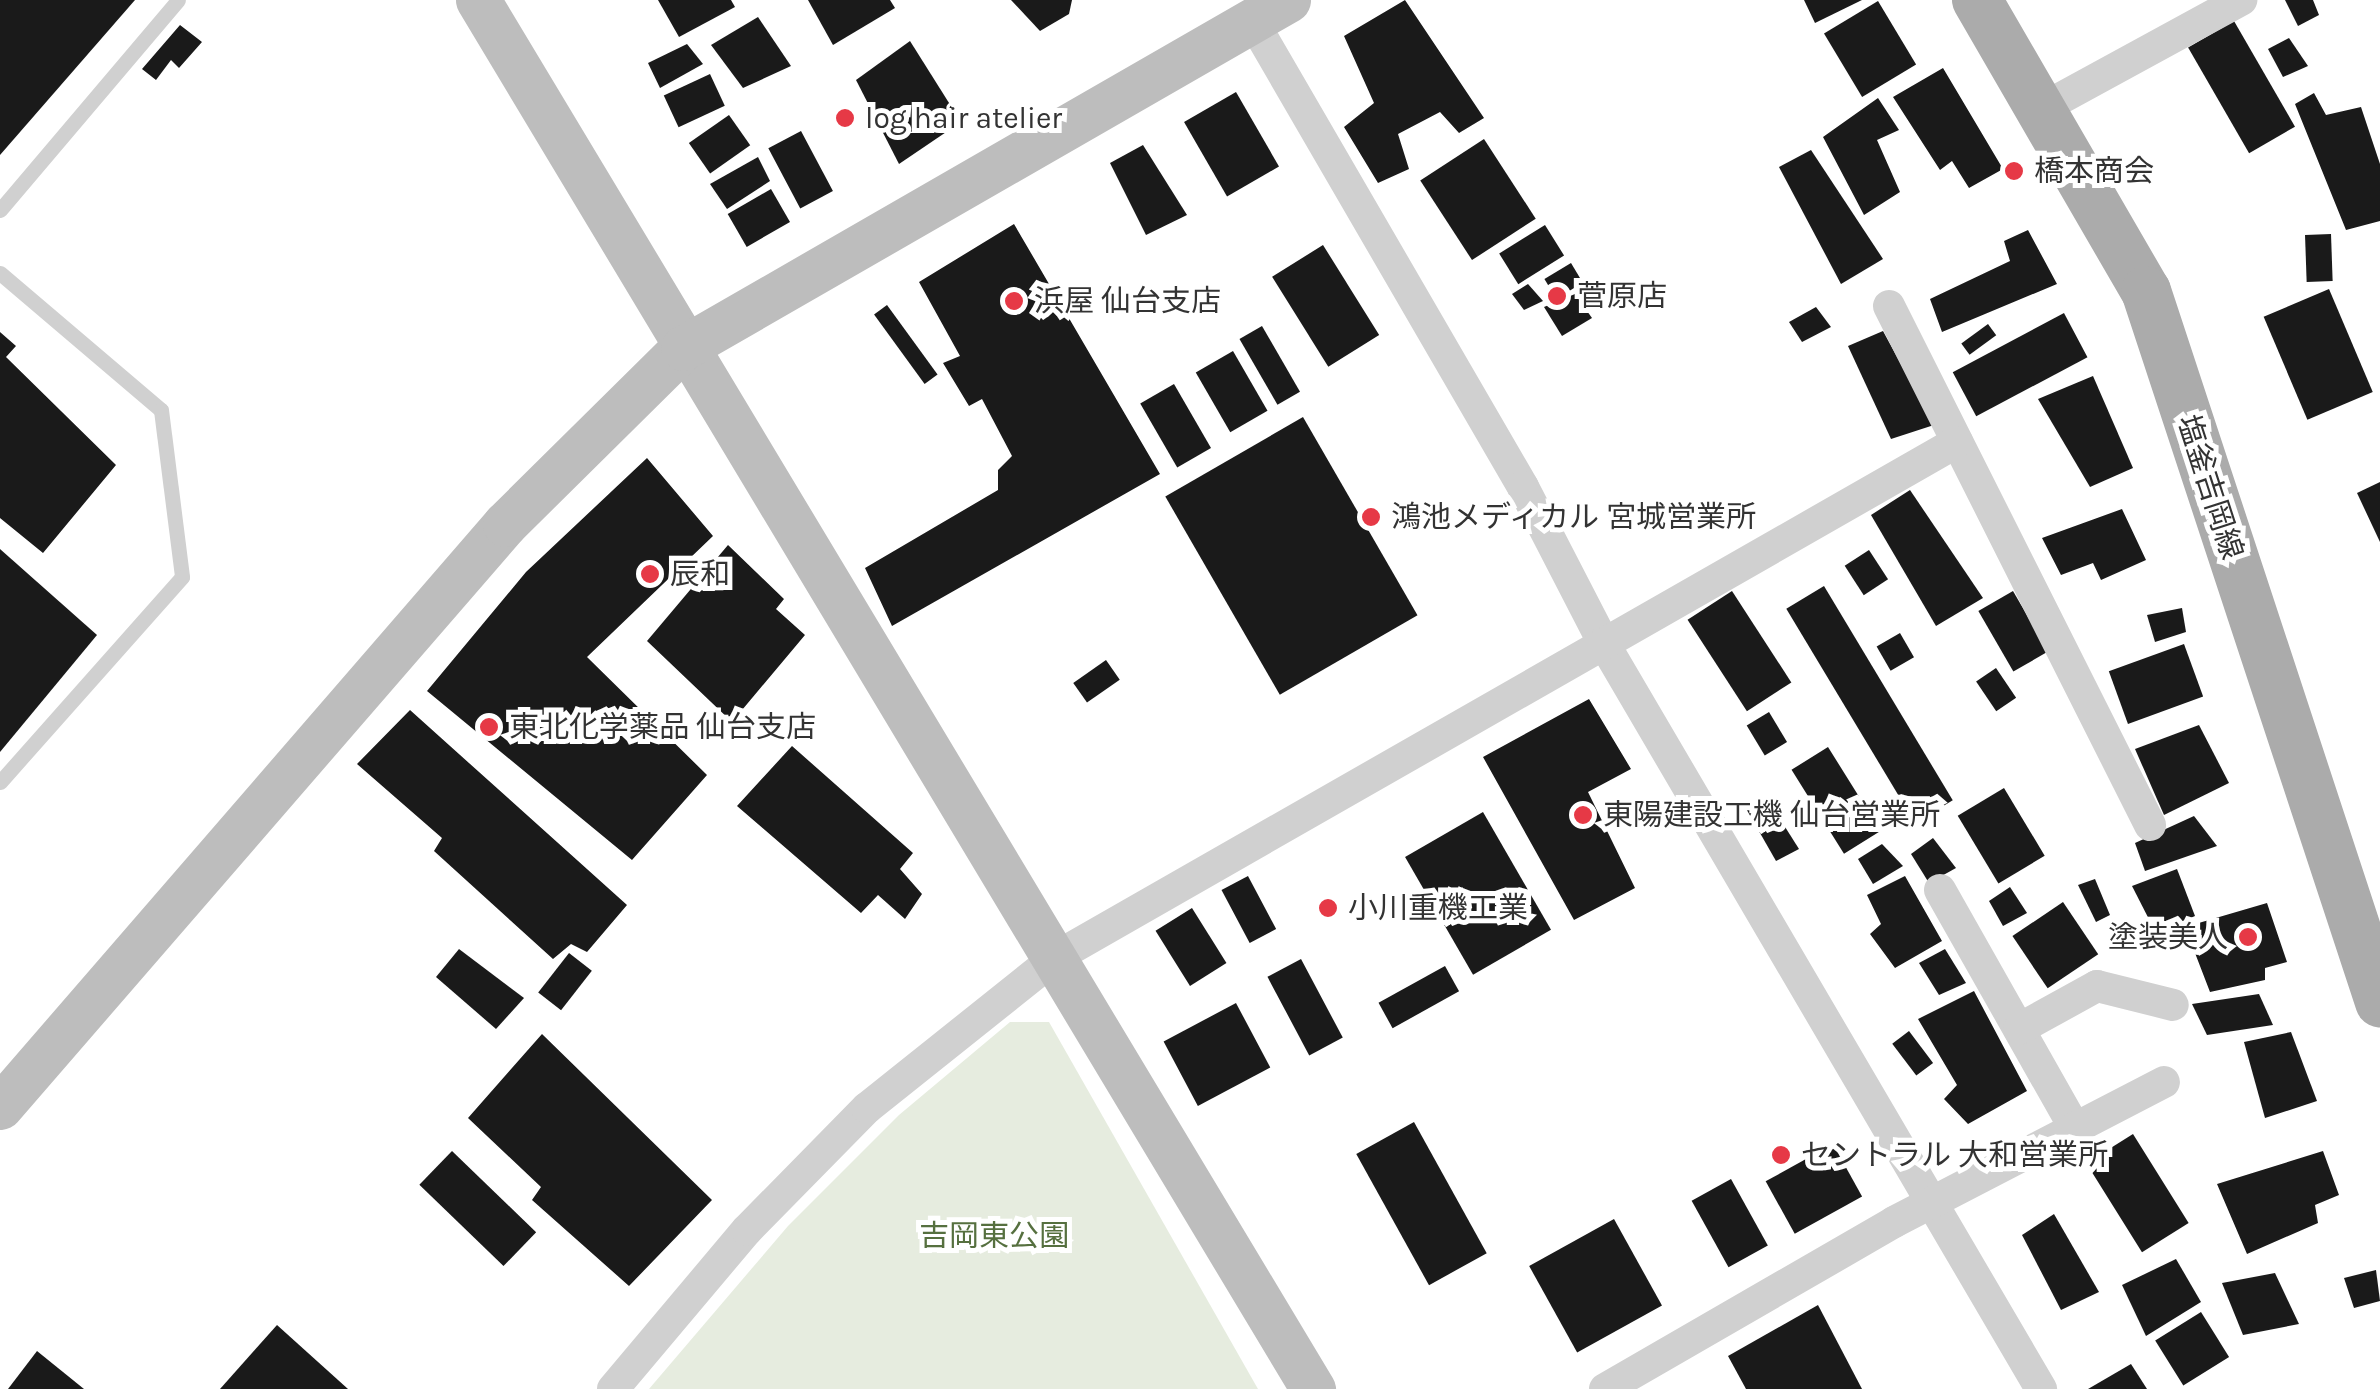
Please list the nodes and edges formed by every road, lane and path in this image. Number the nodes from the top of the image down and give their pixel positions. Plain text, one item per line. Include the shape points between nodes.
1 (178, 0) edge
2 (478, 0) edge
3 (1977, 0) edge
4 (2241, 0) edge
5 (1270, 10) edge
6 (2043, 108) junction
7 (0, 210) edge
8 (0, 272) edge
9 (1889, 306) dead end
10 (683, 348) junction
11 (1957, 442) junction
12 (1603, 642) junction
13 (0, 782) edge
14 (2150, 824) dead end
15 (1940, 890) dead end
16 (1056, 957) junction
17 (2380, 1002) edge
18 (2173, 1005) dead end
19 (2019, 1029) junction
20 (2164, 1082) dead end
21 (0, 1107) edge
22 (2077, 1132) junction
23 (1934, 1202) junction
24 (613, 1389) edge
25 (1313, 1389) edge
26 (1604, 1389) edge
27 (2041, 1389) edge

1 - 7 lane
2 - 10 street
3 - 6 main road, 塩釜吉岡線
4 - 6 street
5 - 10 street
5 - 12 street
6 - 17 main road, 塩釜吉岡線 via 2146,292
8 - 13 lane via 160,410 182,577
9 - 11 street
10 - 16 street
10 - 21 street via 505,524
11 - 12 street
11 - 14 street
12 - 16 street
12 - 23 street
15 - 19 street
16 - 24 street via 867,1108 747,1230
16 - 25 street
18 - 19 street via 2097,986
19 - 22 street
20 - 22 street
22 - 23 street
23 - 26 street
23 - 27 street

